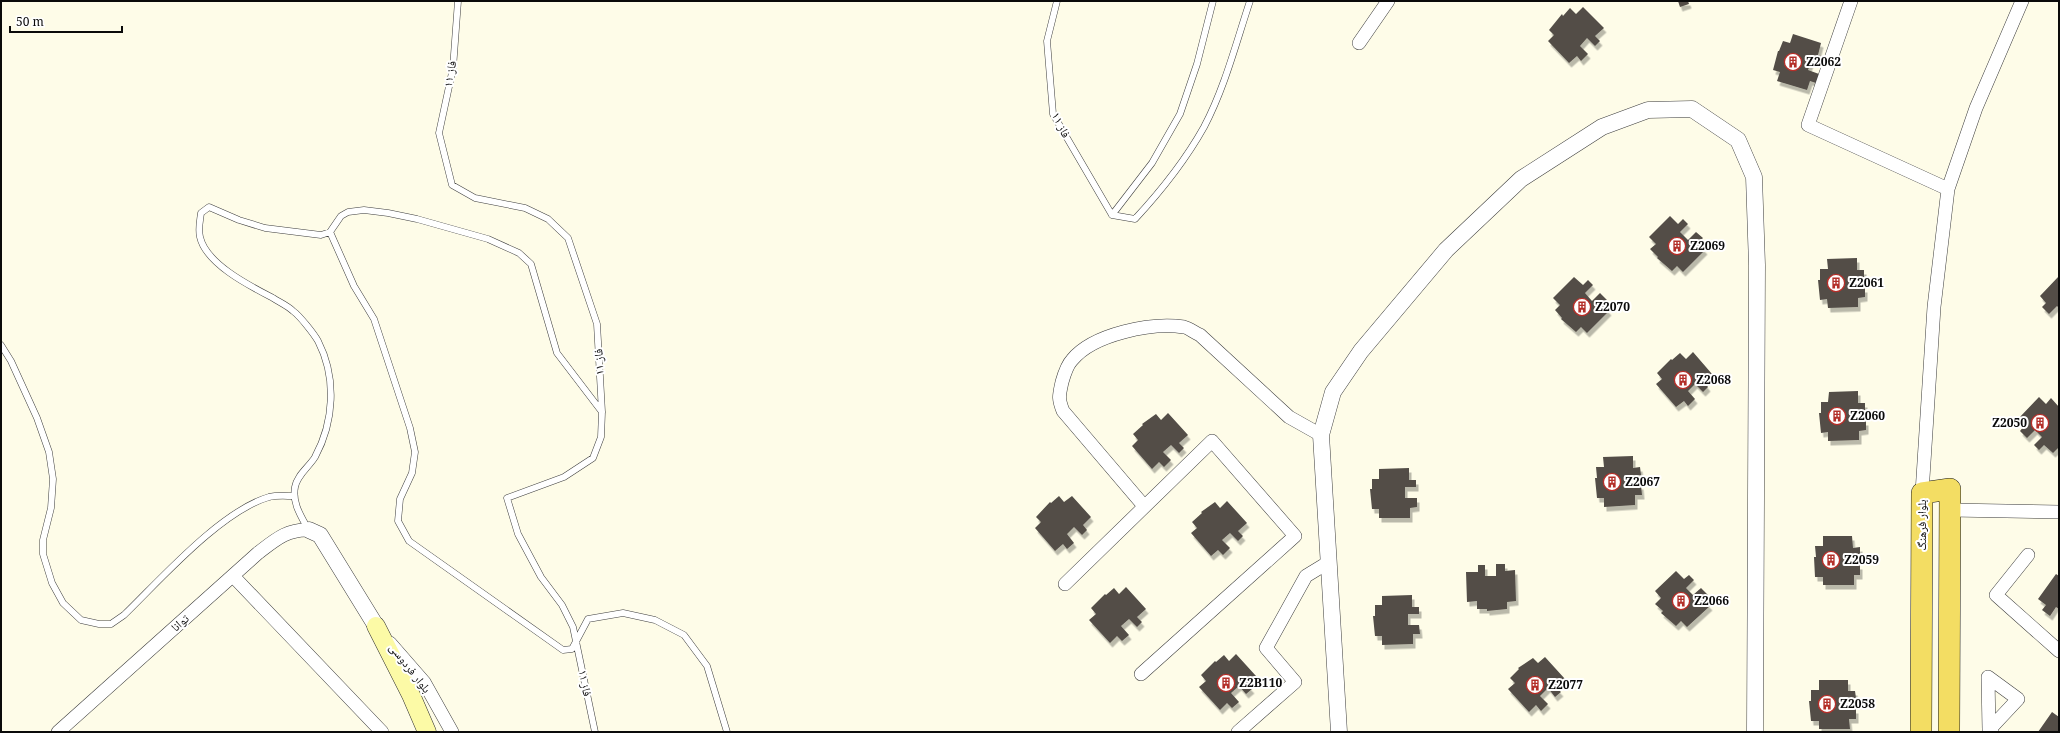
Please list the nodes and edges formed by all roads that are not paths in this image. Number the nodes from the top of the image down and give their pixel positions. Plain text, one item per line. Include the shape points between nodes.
1 (458, 1) edge
2 (1057, 1) edge
3 (1213, 1) edge
4 (1250, 1) edge
5 (1388, 1) edge
6 (1850, 1) edge
7 (2022, 1) edge
8 (1359, 43) dead end
9 (1948, 189) junction
10 (1112, 214) junction
11 (330, 232) junction
12 (1, 345) edge
13 (602, 412) junction
14 (1321, 435) junction
15 (1922, 493) junction
16 (294, 496) junction
17 (1144, 506) junction
18 (1951, 510) junction
19 (2059, 512) edge
20 (309, 530) junction
21 (2028, 555) dead end
22 (1329, 562) junction
23 (233, 576) junction
24 (1065, 584) dead end
25 (376, 626) junction
26 (576, 640) junction
27 (2059, 651) edge
28 (1141, 674) dead end
29 (58, 732) edge
30 (382, 732) edge
31 (427, 732) edge
32 (452, 732) edge
33 (595, 732) edge
34 (727, 732) edge
35 (1238, 732) edge
36 (1339, 732) edge
37 (1755, 732) edge
38 (1921, 732) edge
39 (1949, 732) edge

1 - 13 lane, فاز ۱۱ via 453,68 439,133 452,185 475,198 525,208 548,219 568,238 596,324
2 - 10 lane, فاز ۱۱ via 1047,41 1053,114
3 - 10 lane via 1197,64 1180,114 1152,163
4 - 10 lane via 1225,78 1204,127 1166,186 1135,219
5 - 8 street
6 - 9 street via 1808,125
7 - 9 street via 1976,108
9 - 15 street via 1934,306
11 - 13 lane via 340,216 364,210 416,219 488,239 520,253 531,264 557,353
11 - 16 lane via 321,235 265,228 209,207 201,213 199,226 200,239 211,257 242,280 294,311 318,341 331,378 330,418 314,458 295,485
11 - 26 lane via 354,286 374,319 410,428 415,452 412,473 400,499 398,521 409,541 563,650 572,649
12 - 16 lane via 34,411 49,452 53,487 43,540 43,554 52,583 63,603 81,620 111,624 124,615 202,539 244,507 271,496
13 - 26 lane, فاز ۱۱ via 601,436 592,458 564,478 508,498 518,534 541,577 562,605 573,627
14 - 17 street via 1289,417 1200,335 1185,327 1131,329 1089,345 1072,360 1064,376 1058,399 1063,411
14 - 22 street
14 - 37 street via 1333,392 1361,351 1446,250 1521,179 1602,127 1648,110 1692,109 1731,135 1738,140 1754,177
15 - 18 main road, بلوار فرهنگ via 1950,490
15 - 38 main road, بلوار فرهنگ
16 - 20 lane via 297,508
17 - 24 street
17 - 28 street via 1212,442 1295,536
18 - 19 street
18 - 39 main road, بلوار فرهنگ
20 - 23 street, توانا via 297,530 281,535
20 - 25 street, بلوار فردوسی via 320,535
21 - 27 street via 1996,595
22 - 35 street via 1306,576 1266,648 1295,682
22 - 36 street
23 - 29 street, توانا
23 - 30 street
25 - 31 main road, بلوار فردوسی
25 - 32 street, بلوار فردوسی via 424,682
26 - 33 lane, فاز ۱۱
26 - 34 lane via 588,619 624,613 655,620 684,635 707,666

